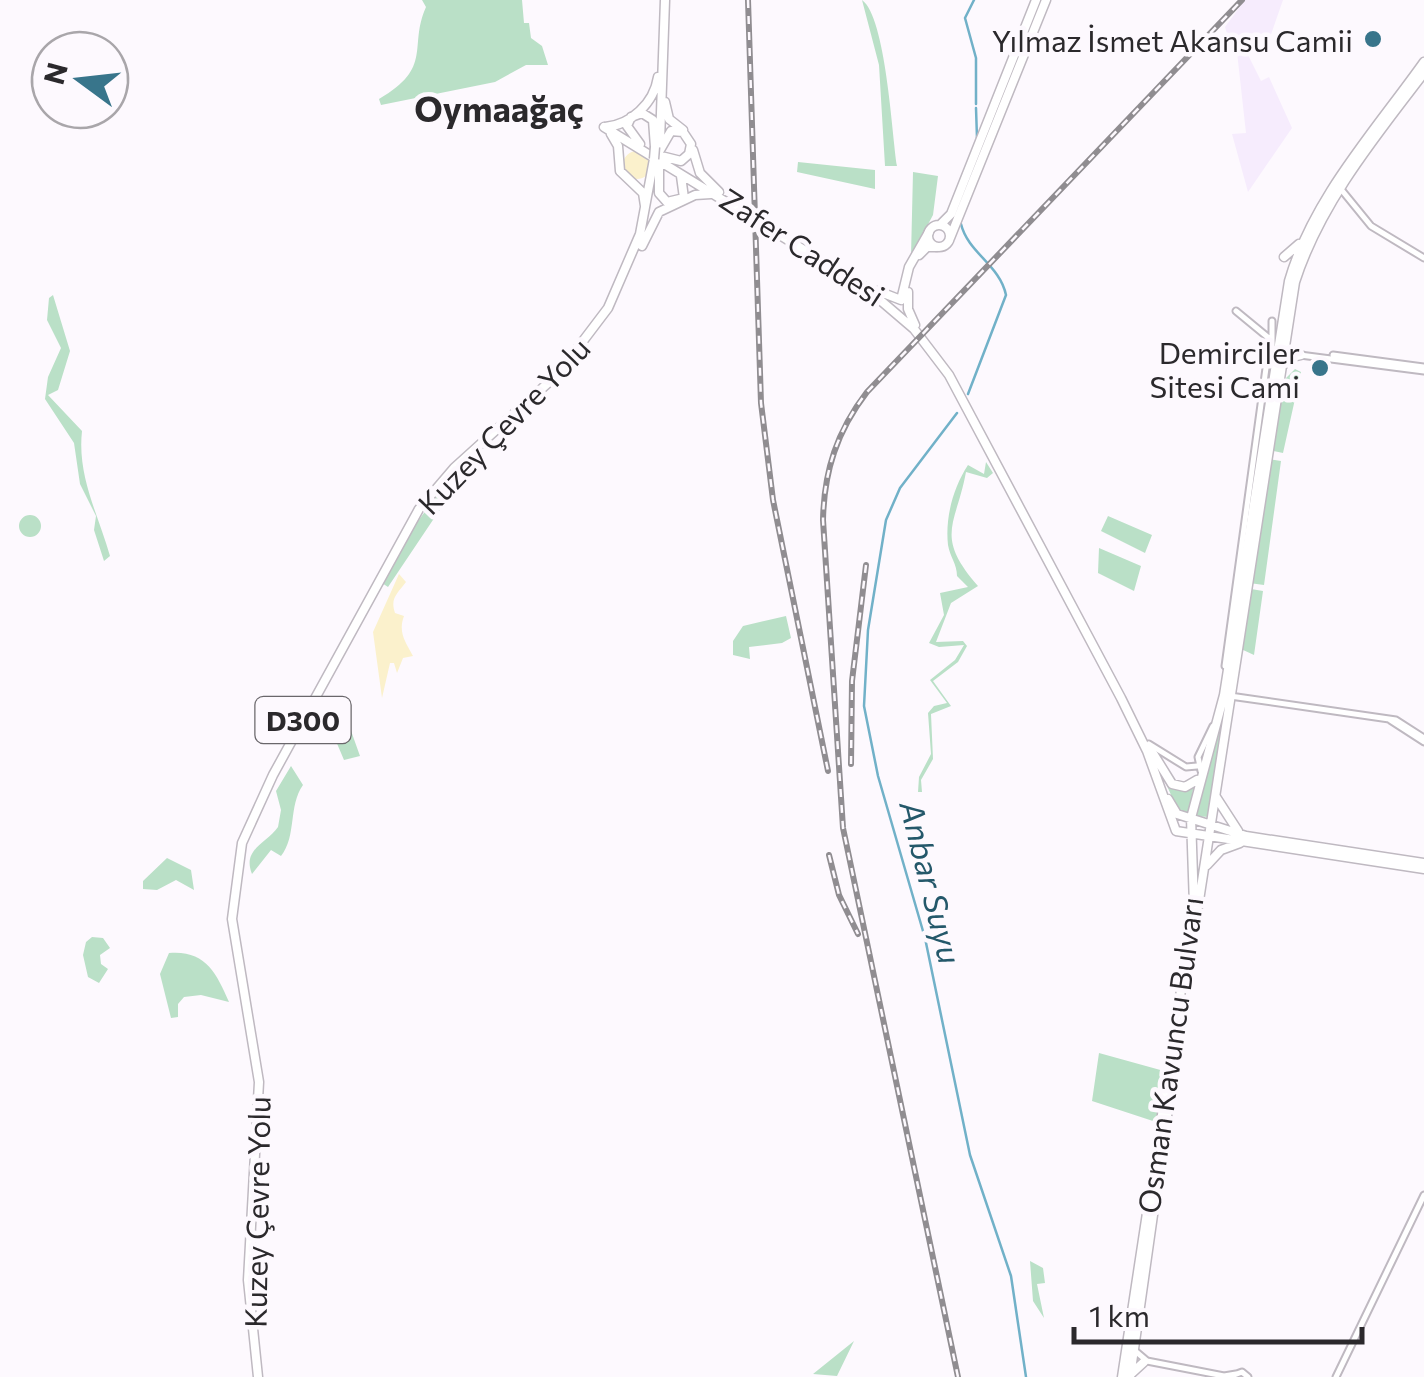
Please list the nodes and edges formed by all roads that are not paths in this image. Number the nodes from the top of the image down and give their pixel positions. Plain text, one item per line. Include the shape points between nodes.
1 (663, 0) edge
2 (1036, 0) edge
3 (1046, 0) edge
4 (1424, 62) edge
5 (661, 68) junction
6 (1424, 74) edge
7 (604, 127) junction
8 (640, 144) junction
9 (658, 156) junction
10 (1355, 157) junction
11 (677, 171) junction
12 (1340, 188) junction
13 (719, 194) junction
14 (940, 225) junction
15 (929, 232) junction
16 (950, 238) junction
17 (1302, 240) junction
18 (936, 246) junction
19 (635, 250) junction
20 (1284, 257) dead end
21 (1424, 258) edge
22 (630, 273) junction
23 (871, 287) junction
24 (1236, 311) dead end
25 (1276, 323) junction
26 (915, 325) junction
27 (1263, 330) junction
28 (1280, 350) junction
29 (1300, 353) junction
30 (1424, 369) edge
31 (1268, 372) junction
32 (1280, 372) junction
33 (1263, 400) junction
34 (966, 402) junction
35 (1225, 678) junction
36 (1227, 695) junction
37 (294, 709) dead end
38 (313, 719) dead end
39 (1424, 740) edge
40 (1150, 747) junction
41 (1199, 771) junction
42 (1215, 792) junction
43 (1191, 818) junction
44 (1210, 822) junction
45 (1185, 836) junction
46 (1208, 839) junction
47 (1245, 839) junction
48 (1424, 866) edge
49 (1204, 871) junction
50 (1424, 1195) edge
51 (1136, 1329) junction
52 (1129, 1353) junction
53 (1146, 1362) junction
54 (1234, 1376) edge
55 (259, 1377) edge
56 (1122, 1377) edge
57 (1130, 1377) edge
58 (1214, 1377) edge
59 (1249, 1377) edge
60 (1336, 1377) edge

1 - 5 main road, Kuzey Çevre Yolu / D300
2 - 14 main road via 951,214
3 - 16 main road
4 - 10 main road, Osman Kavuncu Bulvarı
5 - 7 main road via 650,103 622,124
5 - 9 main road, Kuzey Çevre Yolu / D300
5 - 13 main road via 667,115 690,136 697,167
6 - 12 main road, Osman Kavuncu Bulvarı
7 - 8 main road
7 - 9 main road
7 - 19 main road via 618,146 622,176 645,199
8 - 9 main road
8 - 9 main road via 627,126 638,113 652,120
9 - 11 main road, Zafer Caddesi
9 - 11 main road via 658,190 667,202 686,195
9 - 13 main road, Zafer Caddesi
9 - 19 main road, Kuzey Çevre Yolu / D300
9 - 22 main road, Kuzey Çevre Yolu / D300 via 649,216
10 - 12 main road
10 - 17 main road, Osman Kavuncu Bulvarı
11 - 13 main road, Zafer Caddesi
12 - 21 street via 1371,226
12 - 28 main road, Osman Kavuncu Bulvarı via 1304,251
13 - 22 main road via 700,194 655,214
13 - 23 main road, Zafer Caddesi
13 - 34 main road, Zafer Caddesi via 884,301 937,356
14 - 15 main road
14 - 16 main road
15 - 18 main road
15 - 23 main road via 910,263 901,300
16 - 18 main road
17 - 20 main road
17 - 25 main road, Osman Kavuncu Bulvarı
18 - 26 main road via 921,252 911,270 907,304
19 - 55 main road, Kuzey Çevre Yolu / D300 via 608,308 572,359 454,468 420,509 242,843 232,919 259,1082 248,1280
22 - 55 main road, Kuzey Çevre Yolu / D300 via 574,362 456,470 422,511 245,845 235,918 262,1083 252,1280
23 - 26 main road, Zafer Caddesi
24 - 27 street
25 - 27 street
25 - 28 main road, Osman Kavuncu Bulvarı
25 - 31 street
26 - 34 main road, Zafer Caddesi
27 - 31 street via 1270,338
28 - 29 main road
28 - 29 street
28 - 32 main road, Osman Kavuncu Bulvarı
28 - 33 main road, Osman Kavuncu Bulvarı
29 - 30 street
29 - 32 main road
31 - 33 street
32 - 36 main road, Osman Kavuncu Bulvarı
33 - 35 main road, Osman Kavuncu Bulvarı
34 - 40 main road
34 - 45 main road via 1138,733 1170,821
35 - 36 main road, Osman Kavuncu Bulvarı
35 - 41 street
36 - 39 street via 1393,720
36 - 41 main road, Osman Kavuncu Bulvarı
36 - 42 main road, Osman Kavuncu Bulvarı
37 - 38 street, bridge
40 - 41 street
40 - 41 main road via 1174,785 1190,786
40 - 43 main road via 1171,807
41 - 43 main road, Osman Kavuncu Bulvarı
42 - 44 main road, Osman Kavuncu Bulvarı
42 - 47 main road
43 - 44 main road
43 - 45 main road, Osman Kavuncu Bulvarı
44 - 46 main road, Osman Kavuncu Bulvarı
44 - 47 main road
45 - 46 main road
45 - 52 main road, Osman Kavuncu Bulvarı via 1194,894
46 - 47 main road
46 - 49 main road, Osman Kavuncu Bulvarı
47 - 48 main road
47 - 49 main road via 1218,852
49 - 51 main road, Osman Kavuncu Bulvarı
50 - 60 street
51 - 52 main road, Osman Kavuncu Bulvarı
51 - 53 street
52 - 53 street
52 - 56 main road, Osman Kavuncu Bulvarı
52 - 57 main road, Osman Kavuncu Bulvarı
53 - 54 street
53 - 57 main road
53 - 58 street
54 - 59 street

